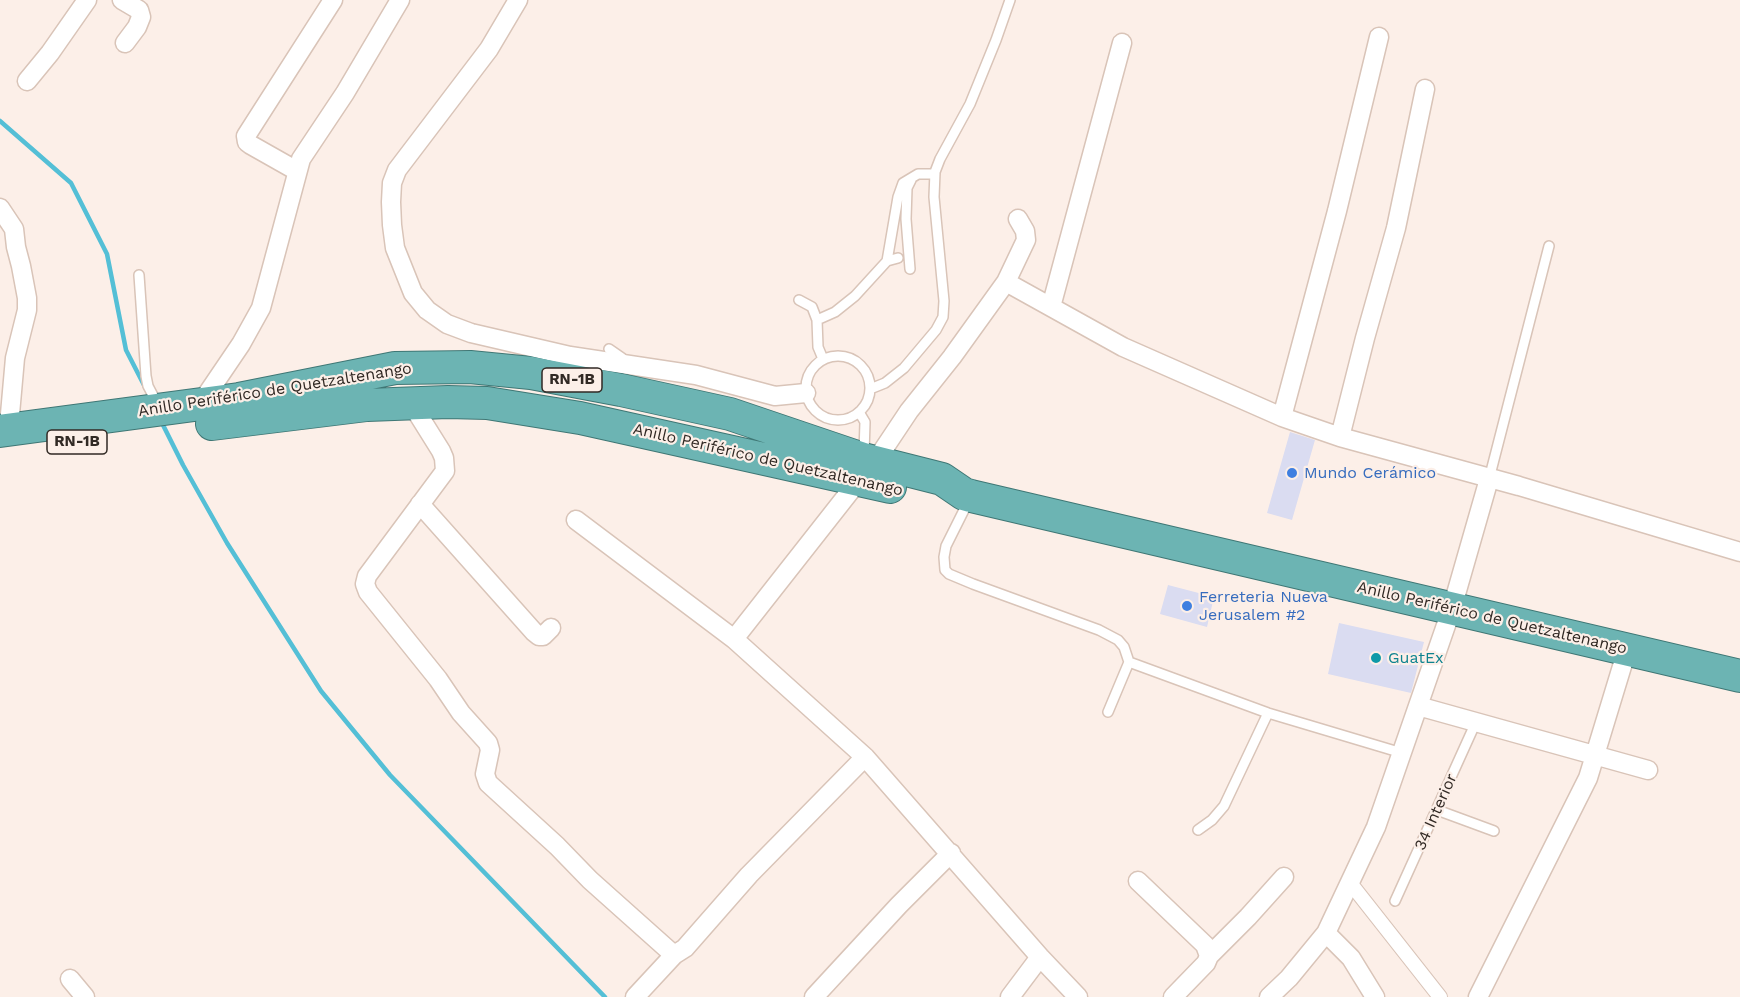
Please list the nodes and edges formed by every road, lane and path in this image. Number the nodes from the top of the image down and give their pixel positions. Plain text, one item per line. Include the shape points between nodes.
1 (87, 0) edge
2 (122, 0) edge
3 (333, 0) edge
4 (400, 0) edge
5 (1010, 0) edge
6 (512, 2) edge
7 (1379, 37) dead end
8 (125, 43) dead end
9 (1122, 43) dead end
10 (27, 81) dead end
11 (1425, 89) dead end
12 (297, 171) junction
13 (935, 174) junction
14 (913, 177) junction
15 (0, 208) edge
16 (1018, 219) dead end
17 (1549, 246) dead end
18 (898, 258) dead end
19 (887, 261) junction
20 (910, 269) dead end
21 (139, 276) dead end
22 (1006, 282) junction
23 (799, 300) dead end
24 (1051, 307) junction
25 (817, 320) junction
26 (609, 349) dead end
27 (824, 359) junction
28 (638, 366) junction
29 (870, 389) junction
30 (806, 393) junction
31 (775, 396) junction
32 (411, 403) junction
33 (201, 404) junction
34 (859, 412) junction
35 (1282, 417) junction
36 (162, 418) junction
37 (776, 429) junction
38 (4, 437) edge
39 (1340, 437) junction
40 (865, 467) junction
41 (1490, 479) junction
42 (968, 495) junction
43 (420, 504) junction
44 (576, 520) dead end
45 (1740, 552) edge
46 (1452, 608) junction
47 (551, 628) dead end
48 (734, 639) junction
49 (1627, 650) junction
50 (1129, 662) junction
51 (1740, 676) edge
52 (1418, 706) junction
53 (1108, 712) dead end
54 (1268, 713) junction
55 (1476, 722) junction
56 (1402, 753) junction
57 (1596, 756) junction
58 (866, 757) junction
59 (1648, 770) dead end
60 (1437, 810) junction
61 (1198, 830) dead end
62 (1494, 831) dead end
63 (951, 853) junction
64 (1284, 877) dead end
65 (1138, 881) dead end
66 (1351, 884) junction
67 (1395, 901) dead end
68 (1326, 933) junction
69 (675, 955) junction
70 (1209, 956) junction
71 (1040, 957) junction
72 (70, 979) dead end
73 (85, 997) edge
74 (635, 997) edge
75 (814, 997) edge
76 (1010, 997) edge
77 (1078, 997) edge
78 (1173, 997) edge
79 (1269, 997) edge
80 (1375, 997) edge
81 (1440, 997) edge
82 (1478, 997) edge

1 - 10 street
2 - 8 street via 139,10 141,17
3 - 12 street via 246,138 251,145
4 - 12 street
5 - 13 lane via 973,96
6 - 28 street via 489,49 397,170 392,183 391,213 395,248 412,292 427,310 447,324 570,356
7 - 35 street
9 - 24 street
11 - 39 street via 1396,228
12 - 33 street via 261,308
13 - 14 lane
13 - 29 lane via 943,317 904,368
14 - 19 lane via 900,189
14 - 20 lane via 907,196
15 - 38 street via 14,229 27,298
16 - 22 street via 1026,240
17 - 41 lane
18 - 19 lane
19 - 25 lane via 855,296
21 - 36 lane via 146,376
22 - 24 street
22 - 40 street
23 - 25 lane via 812,307
24 - 35 street via 1123,347
25 - 27 lane via 818,347
26 - 28 lane
27 - 29 lane via 845,356 856,361 864,368
27 - 30 lane via 809,373
28 - 31 street via 696,375
29 - 34 lane
30 - 31 street
30 - 34 lane via 810,404 826,417 837,420
31 - 37 street
32 - 36 highway, Anillo Periférico de Quetzaltenango / RN-1B
32 - 40 highway, Anillo Periférico de Quetzaltenango / RN-1B via 487,403 529,408 705,444
32 - 43 street via 441,451 445,465 445,471
33 - 36 highway, Anillo Periférico de Quetzaltenango / RN-1B
33 - 37 highway, Anillo Periférico de Quetzaltenango / RN-1B via 395,368 470,367 559,378 697,406
34 - 40 lane via 865,422
35 - 39 street
36 - 38 highway, Anillo Periférico de Quetzaltenango / RN-1B
37 - 40 highway, Anillo Periférico de Quetzaltenango / RN-1B
39 - 41 street
40 - 42 highway, Anillo Periférico de Quetzaltenango / RN-1B via 942,479
40 - 48 street
41 - 45 street
41 - 46 street
42 - 46 highway, Anillo Periférico de Quetzaltenango / RN-1B
42 - 50 lane via 946,546 945,570 1110,635 1124,647
43 - 47 street via 534,632 543,636
43 - 69 street via 367,576 369,592 488,743 488,783
44 - 48 street
46 - 49 highway, Anillo Periférico de Quetzaltenango / RN-1B
46 - 52 street
48 - 58 street
49 - 51 highway, Anillo Periférico de Quetzaltenango / RN-1B
49 - 57 street
50 - 53 lane
50 - 54 lane
52 - 55 street
52 - 56 street
54 - 56 lane
54 - 61 lane via 1224,806
55 - 57 street
55 - 60 lane, 34 Interior
56 - 66 street
57 - 59 street
57 - 82 street via 1577,804
58 - 63 street
58 - 69 street via 749,875 686,948
60 - 62 lane
60 - 67 lane, 34 Interior
63 - 71 street
63 - 75 street
64 - 70 street
65 - 70 street via 1204,945
66 - 68 street
66 - 81 street
68 - 79 street
68 - 80 street via 1351,958
69 - 74 street
70 - 78 street
71 - 76 street
71 - 77 street
72 - 73 street

